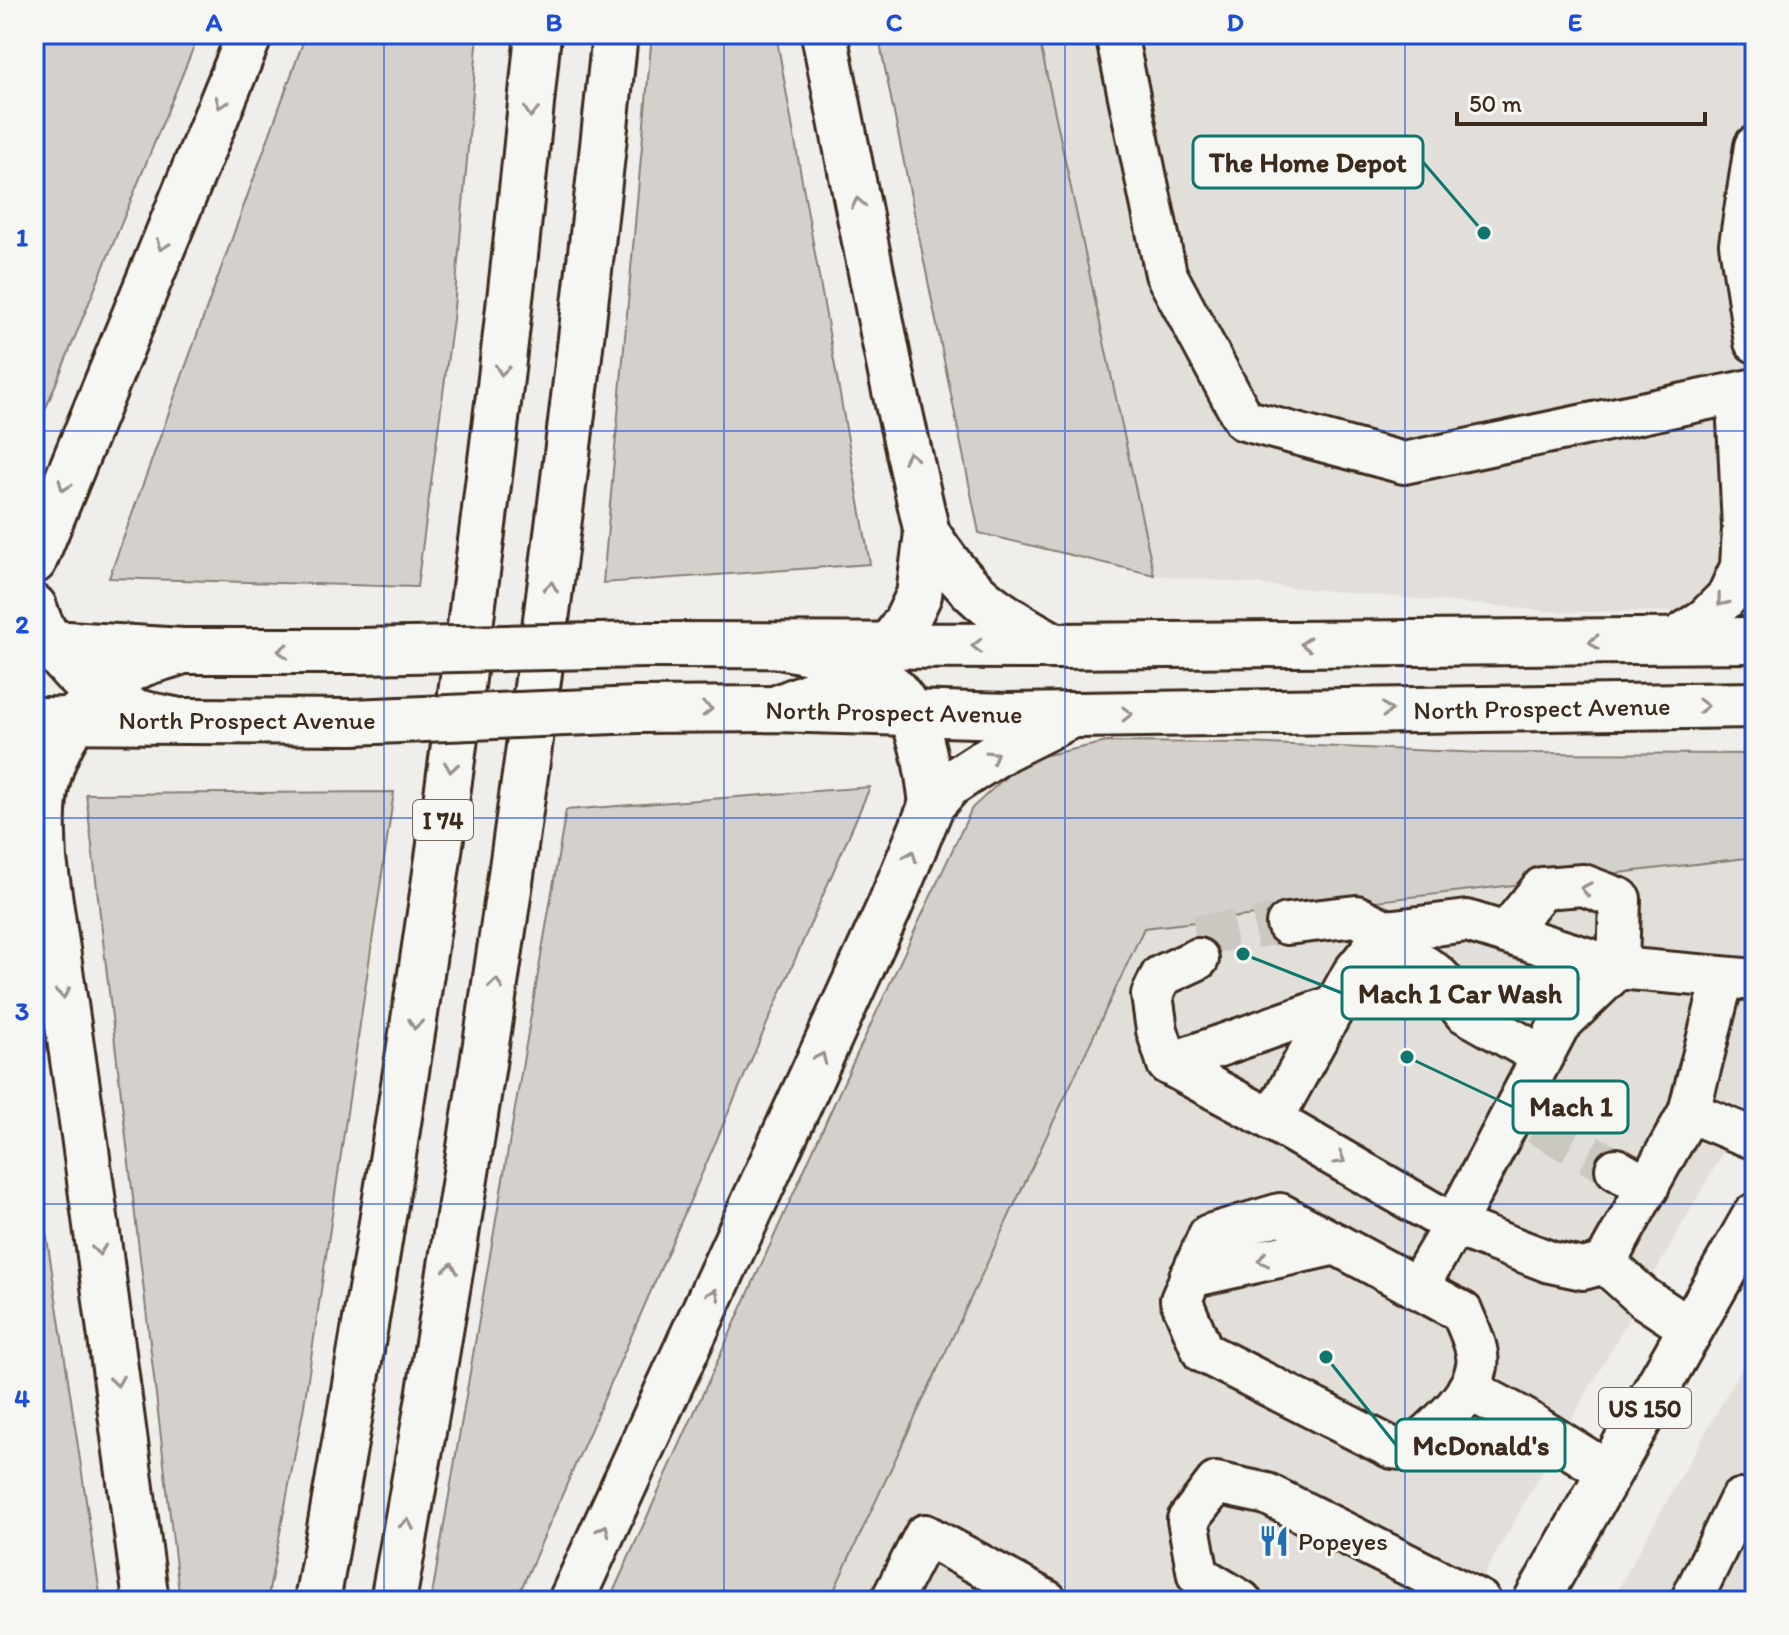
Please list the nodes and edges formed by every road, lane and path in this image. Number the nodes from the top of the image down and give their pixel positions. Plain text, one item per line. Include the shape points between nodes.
1 (250, 34) edge
2 (538, 34) edge
3 (615, 34) edge
4 (824, 34) edge
5 (1116, 34) edge
6 (1755, 146) edge
7 (1755, 342) edge
8 (1755, 391) edge
9 (927, 533) junction
10 (34, 561) edge
11 (39, 631) edge
12 (1755, 640) edge
13 (1672, 641) junction
14 (1055, 646) junction
15 (183, 651) junction
16 (876, 658) junction
17 (1755, 705) edge
18 (775, 709) junction
19 (70, 711) edge
20 (909, 713) junction
21 (1072, 715) junction
22 (932, 804) junction
23 (39, 848) edge
24 (1506, 933) junction
25 (1288, 937) tunnel mouth
26 (1380, 939) junction
27 (1196, 947) tunnel mouth
28 (1618, 968) junction
29 (1739, 979) edge
30 (1336, 1005) junction
31 (1542, 1056) junction
32 (1168, 1064) junction
33 (1689, 1112) junction
34 (1272, 1120) junction
35 (1755, 1139) edge
36 (1755, 1216) edge
37 (1454, 1225) junction
38 (1605, 1263) junction
39 (1417, 1288) junction
40 (1691, 1329) junction
41 (1468, 1389) junction
42 (1608, 1472) junction
43 (1740, 1500) dead end
44 (146, 1601) edge
45 (317, 1601) edge
46 (393, 1601) edge
47 (571, 1601) edge
48 (891, 1601) edge
49 (1047, 1601) edge
50 (1241, 1601) edge
51 (1480, 1601) edge
52 (1536, 1601) edge
53 (1691, 1601) edge

1 -> 10 main road
2 -> 45 main road, I 74 via 490,478 429,923
46 -> 3 main road via 489,1035 521,811 580,360
9 -> 4 main road
5 - 8 lane via 1166,274 1244,420 1404,463
6 - 7 lane via 1740,244
8 -> 13 lane via 1738,421 1741,567 1727,597
9 - 14 main road via 975,596
9 - 16 main road via 919,595 906,622
11 - 15 main road
11 - 19 main road, North Prospect Avenue via 86,683
12 - 13 main road
13 -> 14 main road
14 -> 16 main road
16 -> 15 main road, bridge via 825,656 780,646
15 - 19 main road via 142,664
16 - 18 main road via 825,690
16 - 20 main road via 881,677
21 -> 17 main road, North Prospect Avenue
19 -> 18 main road, North Prospect Avenue, bridge via 111,702 175,720 353,722
18 - 20 main road, North Prospect Avenue
19 - 23 main road via 46,784
20 - 21 main road, North Prospect Avenue
20 - 22 main road
22 -> 21 main road via 950,784 1004,749
47 -> 22 main road via 883,922
23 -> 44 main road via 84,1135
24 - 26 lane via 1467,921
24 - 28 lane
28 -> 24 lane via 1620,899 1583,885 1542,888
25 - 26 lane
26 - 30 lane
26 - 31 lane via 1440,977 1464,1012
27 - 32 lane via 1161,976 1152,995
28 - 29 lane
28 - 31 lane via 1559,1025
29 - 33 lane
30 - 32 lane
30 - 34 lane
31 - 37 lane via 1526,1116
32 - 34 lane
33 - 35 lane
33 - 38 lane via 1632,1179
34 -> 37 lane
36 - 40 main road, US 150
37 - 38 lane via 1550,1262 1583,1269
37 - 39 lane
38 - 40 lane via 1644,1298
39 - 41 lane via 1462,1312 1477,1365
39 -> 41 lane via 1280,1214 1209,1235 1181,1300 1203,1352 1392,1448 1411,1450
40 - 42 main road, US 150
41 - 42 lane
42 - 52 main road, US 150
43 - 53 lane
48 - 49 lane via 925,1535
50 - 51 lane via 1198,1575 1188,1520 1216,1483 1267,1494

